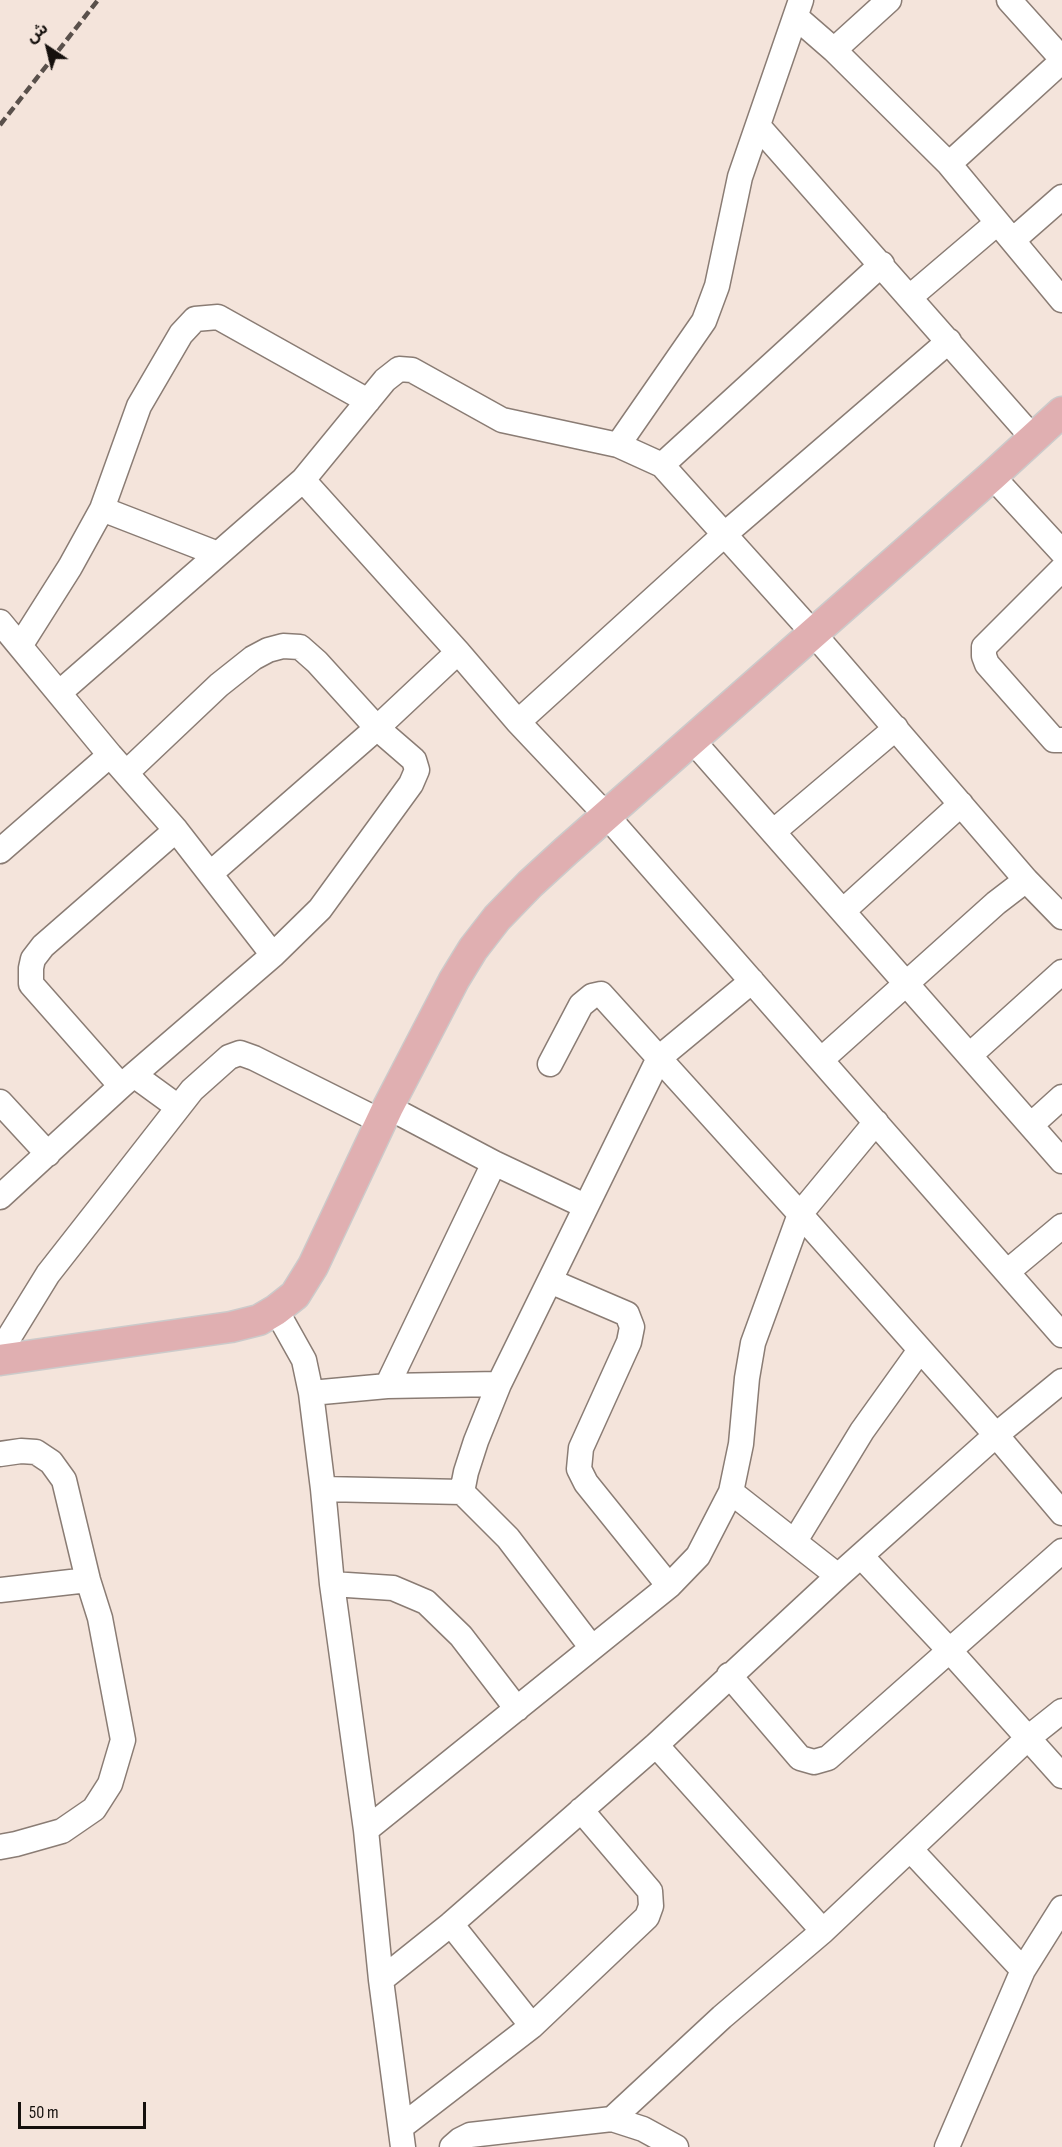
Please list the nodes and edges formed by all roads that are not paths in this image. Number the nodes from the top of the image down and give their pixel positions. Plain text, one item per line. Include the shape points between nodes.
1 (889, 0) edge
2 (1009, 0) edge
3 (799, 9) edge
4 (834, 50) junction
5 (1062, 60) edge
6 (758, 126) junction
7 (949, 164) junction
8 (1062, 197) edge
9 (1005, 231) junction
10 (882, 264) junction
11 (910, 297) junction
12 (1062, 300) edge
13 (949, 341) junction
14 (368, 400) junction
15 (1062, 412) edge
16 (1033, 438) junction
17 (618, 445) junction
18 (662, 465) junction
19 (993, 476) junction
20 (303, 480) junction
21 (102, 509) junction
22 (725, 534) junction
23 (1062, 552) edge
24 (218, 554) junction
25 (1062, 569) edge
26 (0, 622) edge
27 (813, 633) junction
28 (20, 646) junction
29 (458, 652) junction
30 (59, 693) junction
31 (518, 722) junction
32 (377, 728) junction
33 (896, 728) junction
34 (1062, 740) edge
35 (693, 741) junction
36 (110, 755) junction
37 (126, 773) junction
38 (961, 804) junction
39 (606, 815) junction
40 (176, 830) junction
41 (773, 831) junction
42 (0, 851) edge
43 (211, 873) junction
44 (1026, 880) junction
45 (843, 911) junction
46 (1062, 917) edge
47 (273, 955) junction
48 (1062, 972) edge
49 (752, 981) junction
50 (907, 983) junction
51 (970, 1055) junction
52 (659, 1058) junction
53 (821, 1060) junction
54 (550, 1064) dead end
55 (127, 1080) junction
56 (1062, 1097) edge
57 (0, 1102) edge
58 (178, 1107) junction
59 (385, 1114) junction
60 (876, 1122) junction
61 (1031, 1125) junction
62 (48, 1154) junction
63 (1062, 1161) edge
64 (494, 1163) junction
65 (0, 1197) edge
66 (585, 1206) junction
67 (800, 1214) junction
68 (1062, 1226) edge
69 (1007, 1272) junction
70 (550, 1281) junction
71 (276, 1310) junction
72 (1062, 1335) edge
73 (920, 1350) junction
74 (0, 1352) edge
75 (0, 1360) edge
76 (1062, 1381) edge
77 (499, 1384) junction
78 (387, 1386) junction
79 (310, 1393) junction
80 (996, 1435) junction
81 (0, 1454) edge
82 (323, 1489) junction
83 (462, 1492) junction
84 (731, 1492) junction
85 (1062, 1513) edge
86 (795, 1541) junction
87 (1062, 1551) edge
88 (861, 1556) junction
89 (838, 1576) junction
90 (88, 1580) junction
91 (332, 1584) junction
92 (669, 1586) junction
93 (0, 1590) edge
94 (592, 1648) junction
95 (950, 1651) junction
96 (729, 1675) junction
97 (517, 1709) junction
98 (1062, 1711) edge
99 (1028, 1738) junction
100 (656, 1745) junction
101 (1062, 1776) edge
102 (581, 1810) junction
103 (366, 1830) junction
104 (0, 1847) edge
105 (910, 1849) junction
106 (1062, 1908) edge
107 (451, 1924) junction
108 (823, 1931) junction
109 (1023, 1970) junction
110 (381, 1980) junction
111 (532, 2026) junction
112 (612, 2119) junction
113 (402, 2137) edge
114 (452, 2147) edge
115 (676, 2147) edge
116 (947, 2147) edge

1 - 4 street
2 - 5 street
3 - 4 street
3 - 6 street
4 - 7 street
5 - 7 street
6 - 10 street
6 - 17 street via 740,177 717,286 704,321
7 - 9 street
8 - 9 street
9 - 11 street
9 - 12 street
10 - 11 street
10 - 18 street
11 - 13 street
13 - 16 street
13 - 22 street
14 - 17 street via 399,369 412,370 502,420
14 - 20 street
14 - 21 street via 218,317 195,319 181,334 139,406
15 - 16 main road
16 - 19 main road
17 - 18 street
18 - 22 street
19 - 23 street
19 - 27 main road
20 - 24 street
20 - 29 street
21 - 24 street
21 - 28 street
22 - 27 street
22 - 31 street
24 - 30 street
25 - 34 street via 984,647 984,656 1054,740
26 - 28 street
27 - 33 street
27 - 35 main road
28 - 30 street
29 - 31 street
29 - 32 street
30 - 36 street
31 - 39 street
32 - 37 street via 300,647 284,646 268,650 236,671
32 - 43 street
32 - 47 street via 414,760 417,770 411,784 320,909
33 - 38 street
33 - 41 street
35 - 39 main road
35 - 41 street
36 - 37 street
36 - 42 street
37 - 40 street
38 - 44 street
38 - 45 street
39 - 49 street
39 - 59 main road via 530,884 473,949
40 - 43 street
40 - 55 street via 43,946 31,968 31,984
41 - 45 street
43 - 47 street
44 - 46 street
44 - 50 street
45 - 50 street
47 - 55 street
48 - 51 street
49 - 52 street
49 - 53 street
50 - 51 street
50 - 53 street
51 - 61 street
52 - 54 street via 601,994 581,1005
52 - 66 street
52 - 67 street
53 - 60 street
55 - 58 street
55 - 62 street
56 - 61 street
57 - 62 street
58 - 59 street via 213,1070 240,1053
58 - 74 street via 48,1275
59 - 64 street
59 - 71 main road via 304,1283
60 - 67 street
60 - 69 street
61 - 63 street
62 - 65 street
64 - 66 street
64 - 78 street
66 - 70 street
67 - 73 street
67 - 84 street via 753,1343
68 - 69 street
69 - 72 street
70 - 77 street
70 - 92 street via 627,1314 632,1327 629,1341 581,1448 579,1469
71 - 75 main road via 259,1320 231,1327
71 - 79 street via 304,1360
73 - 80 street
73 - 86 street via 862,1431
76 - 80 street
77 - 78 street
77 - 83 street via 476,1441
78 - 79 street
79 - 82 street
80 - 85 street
80 - 88 street
81 - 90 street via 36,1452 51,1462 64,1480
82 - 83 street
82 - 91 street
83 - 94 street via 508,1538
84 - 86 street
84 - 92 street via 698,1556
86 - 89 street
87 - 95 street
88 - 89 street
88 - 95 street
89 - 96 street
90 - 93 street
90 - 104 street via 100,1618 123,1740 110,1784 94,1809 62,1831
91 - 97 street via 393,1588 426,1602 461,1636
91 - 103 street
92 - 94 street
94 - 97 street
95 - 96 street via 828,1758 814,1762 800,1758
95 - 99 street
96 - 100 street
97 - 103 street
98 - 99 street
99 - 101 street
99 - 105 street
100 - 102 street
100 - 108 street
102 - 107 street
102 - 111 street via 650,1892 651,1906 647,1917
103 - 110 street
105 - 108 street
105 - 109 street
106 - 109 street
107 - 110 street
107 - 111 street
108 - 112 street
109 - 116 street
110 - 113 street
111 - 113 street
112 - 114 street via 470,2135
112 - 115 street via 643,2129

